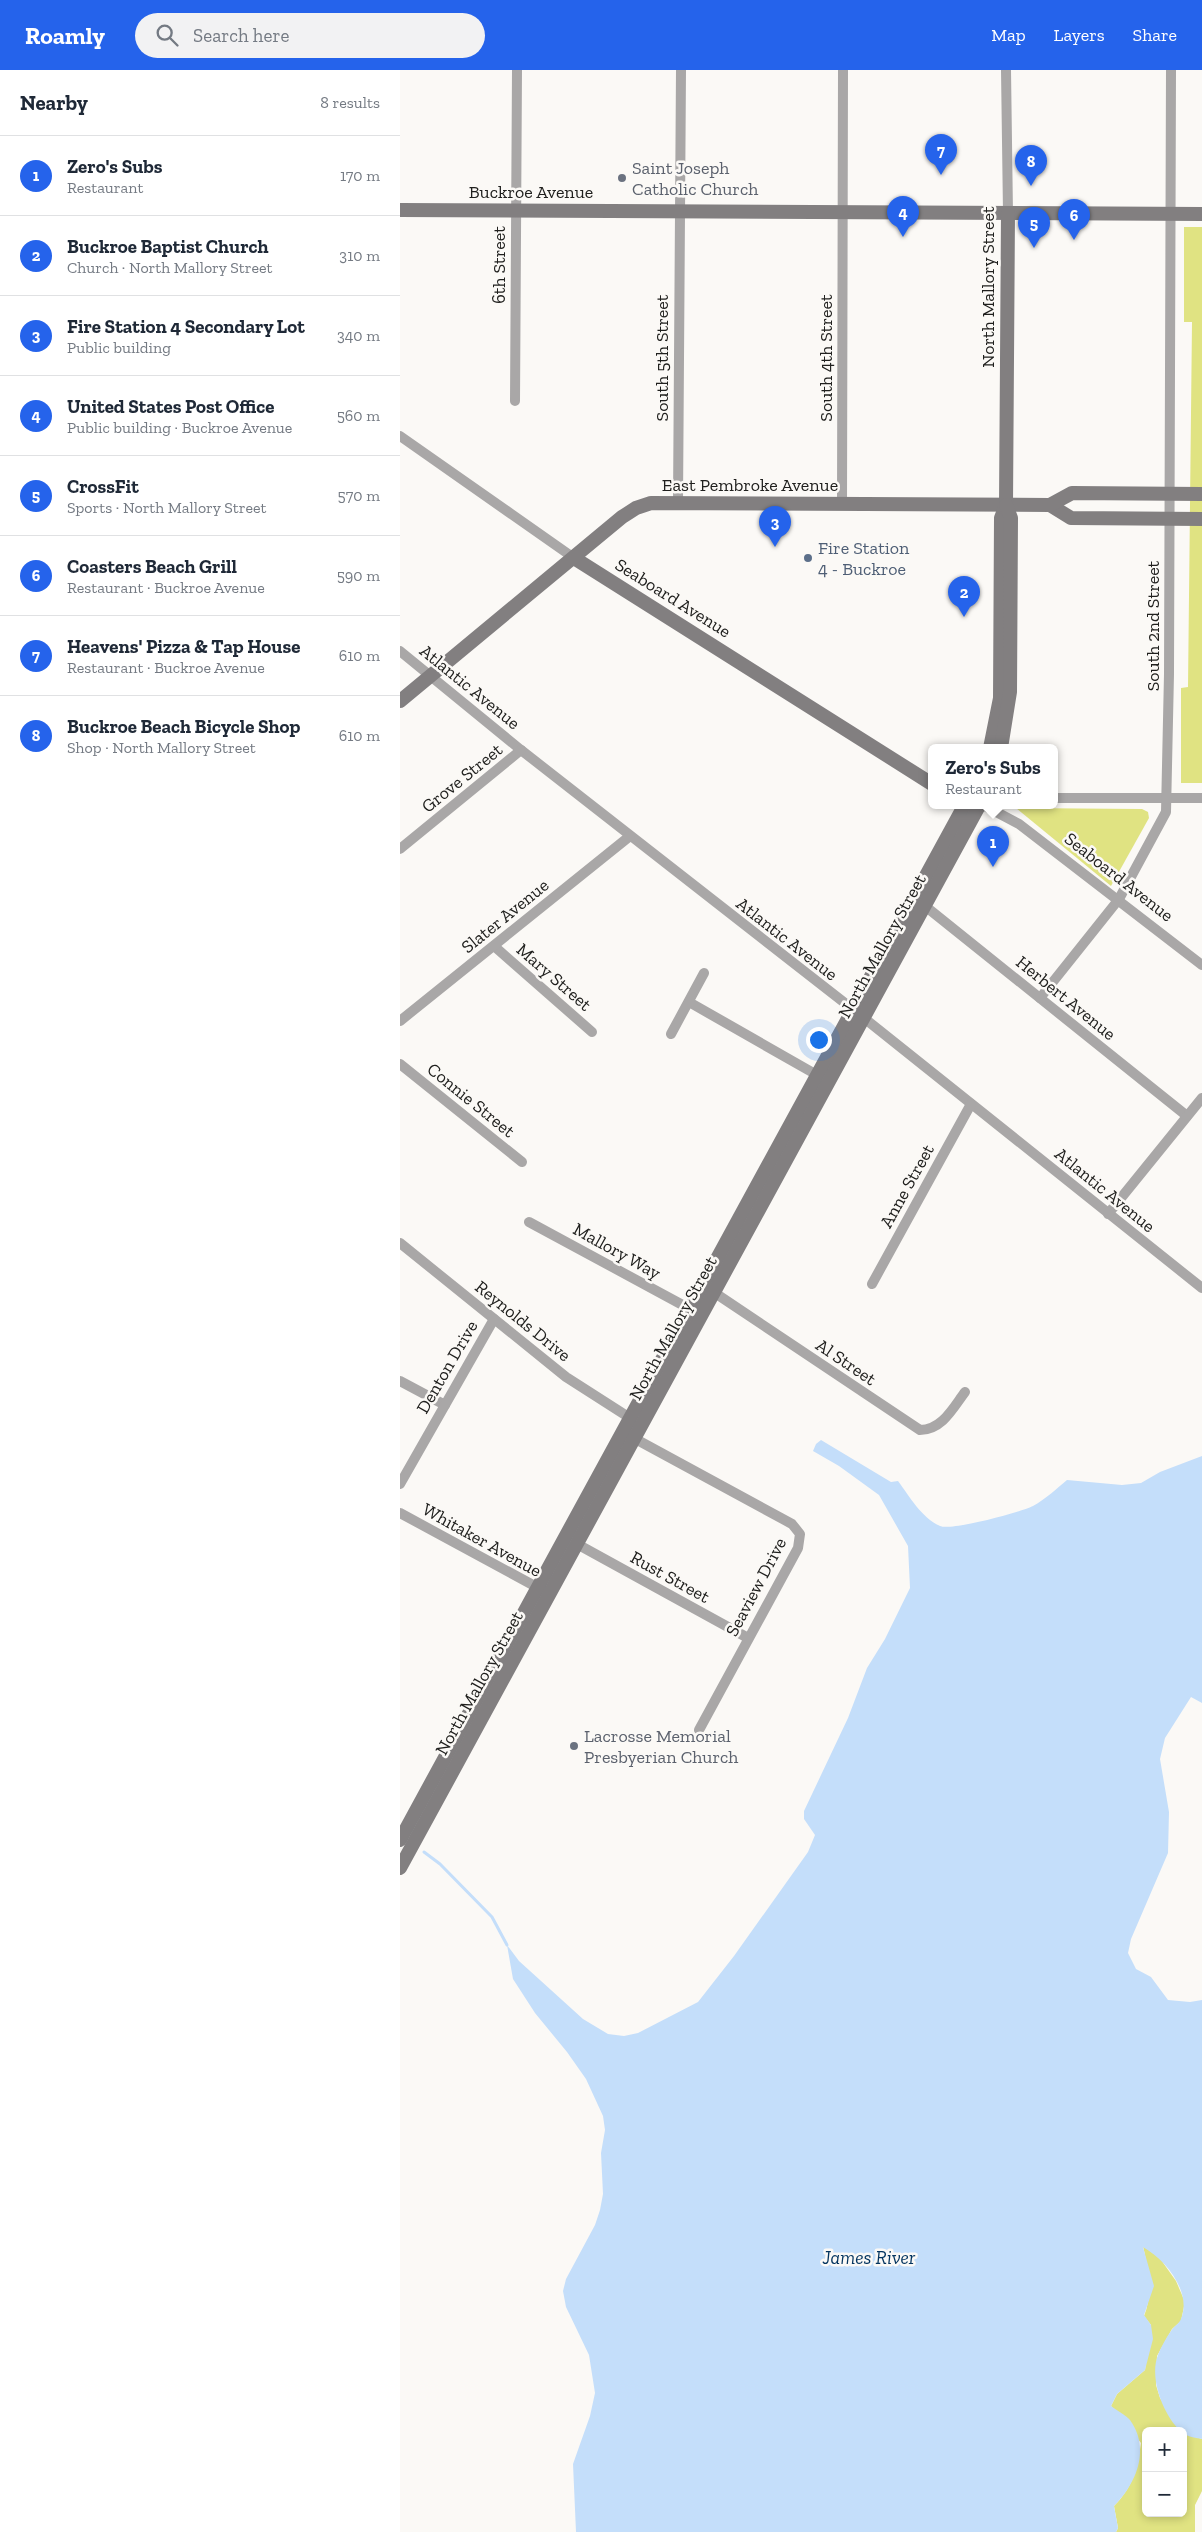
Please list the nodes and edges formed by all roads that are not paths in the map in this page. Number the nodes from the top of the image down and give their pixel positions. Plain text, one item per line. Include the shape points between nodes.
1 (517, 70) edge
2 (681, 70) edge
3 (843, 70) edge
4 (1006, 70) edge
5 (1171, 70) edge
6 (400, 210) edge
7 (516, 211) junction
8 (679, 212) junction
9 (842, 212) junction
10 (1008, 214) junction
11 (1171, 214) junction
12 (1202, 214) edge
13 (515, 401) dead end
14 (400, 436) edge
15 (1170, 494) junction
16 (1202, 494) edge
17 (678, 503) junction
18 (842, 504) junction
19 (1006, 504) junction
20 (1050, 505) junction
21 (1170, 518) junction
22 (1202, 519) edge
23 (574, 558) junction
24 (400, 651) edge
25 (430, 676) junction
26 (400, 702) edge
27 (991, 744) edge
28 (1002, 744) edge
29 (521, 750) junction
30 (928, 781) edge
31 (1058, 798) edge
32 (1167, 798) junction
33 (1202, 798) edge
34 (962, 809) edge
35 (976, 809) edge
36 (991, 809) edge
37 (630, 836) junction
38 (400, 849) edge
39 (1119, 899) junction
40 (925, 906) junction
41 (494, 946) junction
42 (1202, 965) edge
43 (704, 973) dead end
44 (1040, 998) junction
45 (689, 1002) junction
46 (852, 1010) junction
47 (864, 1018) junction
48 (400, 1021) edge
49 (592, 1032) dead end
50 (671, 1034) dead end
51 (400, 1064) edge
52 (817, 1075) junction
53 (1202, 1098) edge
54 (971, 1104) junction
55 (1187, 1116) junction
56 (522, 1162) dead end
57 (1108, 1214) junction
58 (529, 1222) dead end
59 (400, 1243) edge
60 (872, 1284) dead end
61 (1202, 1288) edge
62 (709, 1289) junction
63 (690, 1309) junction
64 (494, 1319) junction
65 (400, 1381) edge
66 (965, 1392) dead end
67 (444, 1405) junction
68 (630, 1418) junction
69 (629, 1435) junction
70 (400, 1484) edge
71 (400, 1513) edge
72 (576, 1544) junction
73 (543, 1591) junction
74 (748, 1638) junction
75 (698, 1730) dead end
76 (400, 1840) edge
77 (400, 1868) edge

1 - 7 street, 6th Street
2 - 8 street, South 5th Street
3 - 9 street, South 4th Street
4 - 10 street, North Mallory Street
5 - 11 street, South 2nd Street
6 - 7 main road, Buckroe Avenue
7 - 8 main road, Buckroe Avenue
7 - 13 street, 6th Street
8 - 9 main road, Buckroe Avenue
8 - 17 street, South 5th Street
9 - 10 main road, Buckroe Avenue
9 - 18 street, South 4th Street
10 - 11 main road, Buckroe Avenue
10 - 19 main road, North Mallory Street
11 - 12 main road, Buckroe Avenue
11 - 15 street, South 2nd Street
14 - 23 street, Seaboard Avenue
15 - 16 main road, East Pembroke Avenue
15 - 20 main road, East Pembroke Avenue via 1072,493
15 - 21 street, South 2nd Street
17 - 18 main road, East Pembroke Avenue
17 - 23 main road, East Pembroke Avenue via 636,508
18 - 19 main road, East Pembroke Avenue
19 - 20 main road, East Pembroke Avenue
19 - 27 main road, North Mallory Street via 1001,518 1000,698
19 - 28 main road, North Mallory Street via 1011,518 1010,692
20 - 21 main road via 1071,518
21 - 22 main road
21 - 32 street, South 2nd Street
23 - 25 main road, East Pembroke Avenue
23 - 30 main road, Seaboard Avenue
24 - 25 street, Atlantic Avenue
25 - 26 main road, East Pembroke Avenue
25 - 29 street, Atlantic Avenue
29 - 37 street, Atlantic Avenue
29 - 38 street, Grove Street
31 - 32 street
32 - 33 street
32 - 39 street, South 2nd Street via 1166,812
34 - 46 main road, North Mallory Street
35 - 40 main road, North Mallory Street
36 - 39 street, Seaboard Avenue via 1019,824
37 - 41 street, Slater Avenue
37 - 46 street, Atlantic Avenue
39 - 42 street, Seaboard Avenue
39 - 44 street, South 2nd Street
40 - 44 street, Herbert Avenue
40 - 47 main road, North Mallory Street
41 - 48 street, Slater Avenue
41 - 49 street, Mary Street
43 - 45 street
44 - 55 street, Herbert Avenue
45 - 50 street
45 - 52 street
46 - 47 street, Atlantic Avenue
46 - 52 main road, North Mallory Street
47 - 54 street, Atlantic Avenue
47 - 62 main road, North Mallory Street
51 - 56 street, Connie Street
52 - 62 main road, North Mallory Street
53 - 55 street
54 - 57 street, Atlantic Avenue
54 - 60 street, Anne Street
55 - 57 street
57 - 61 street, Atlantic Avenue
58 - 63 street, Mallory Way
59 - 64 street, Reynolds Drive
62 - 63 main road, North Mallory Street
62 - 66 street, Al Street via 920,1430 938,1426
62 - 69 main road, North Mallory Street
63 - 68 main road, North Mallory Street
64 - 67 street, Denton Drive
64 - 68 street, Reynolds Drive via 566,1377
65 - 67 street
67 - 70 street, Denton Drive
68 - 69 main road, North Mallory Street
69 - 72 main road, North Mallory Street
69 - 73 main road, North Mallory Street
69 - 74 street, Seaview Drive via 797,1529 800,1534 798,1548
71 - 73 street, Whitaker Avenue
72 - 73 main road, North Mallory Street
72 - 74 street, Rust Street
73 - 76 main road, North Mallory Street
73 - 77 main road, North Mallory Street
74 - 75 street, Seaview Drive

